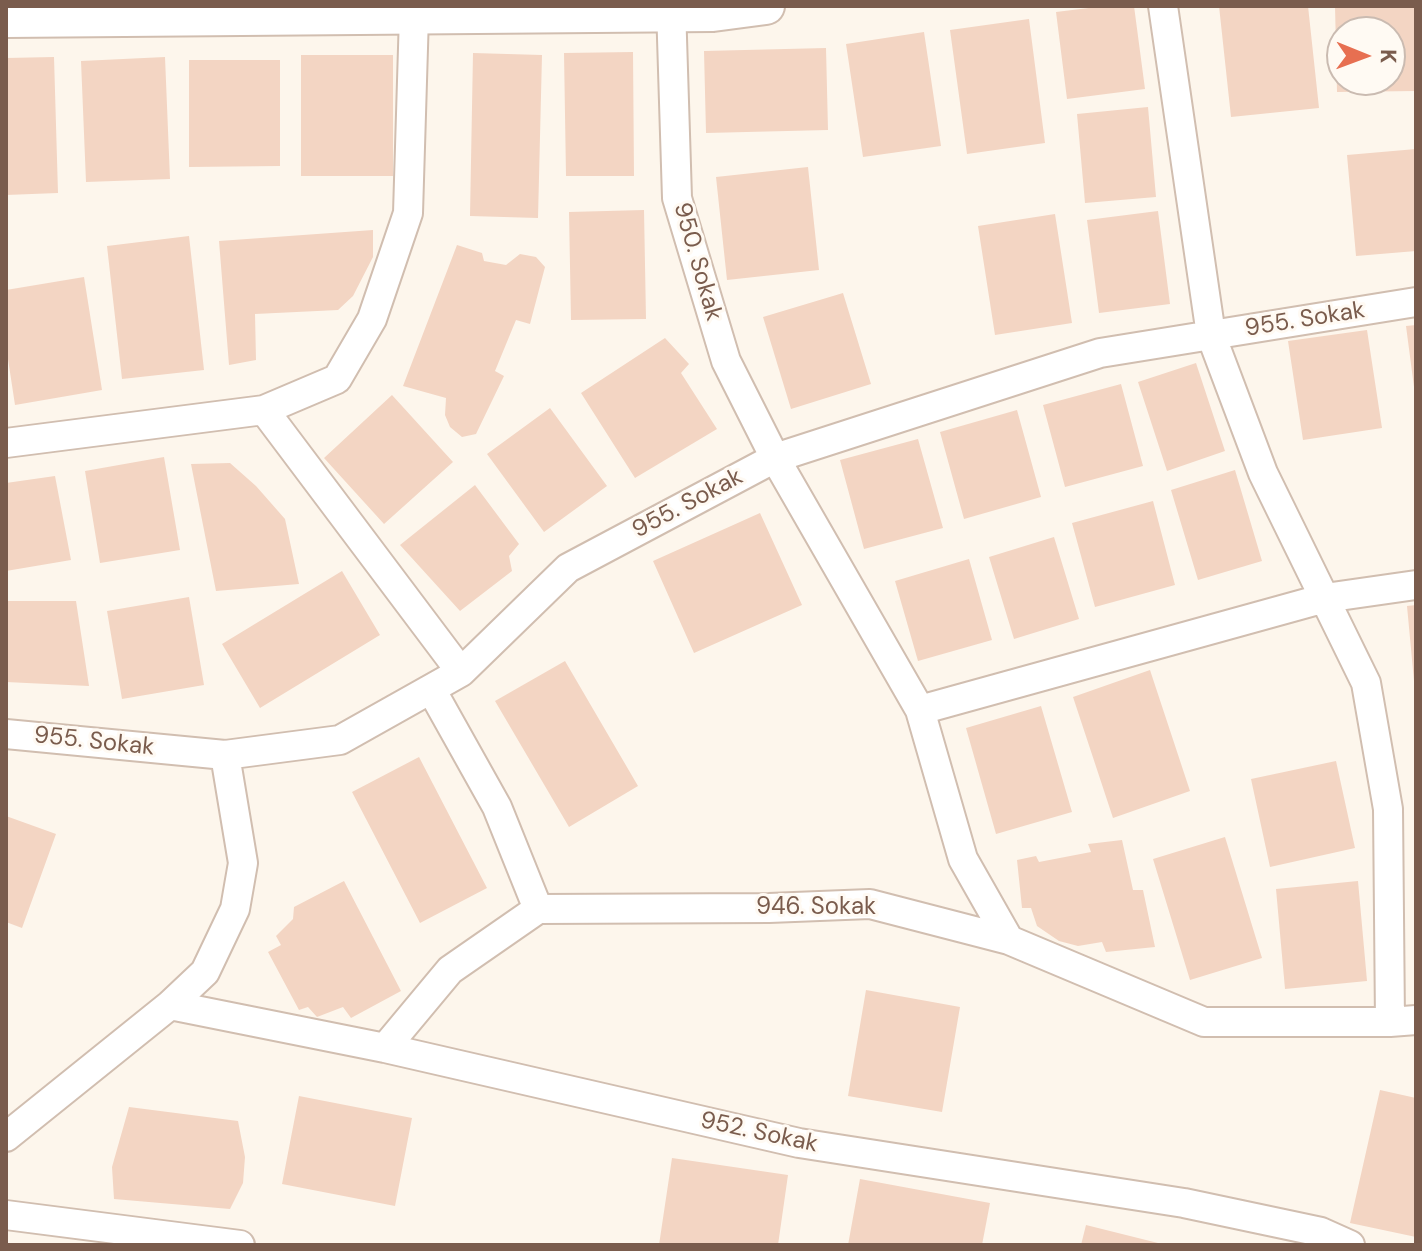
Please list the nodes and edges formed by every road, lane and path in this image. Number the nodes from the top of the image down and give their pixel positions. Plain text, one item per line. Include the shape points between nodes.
1 (766, 6) edge
2 (1163, 6) edge
3 (671, 9) edge
4 (414, 15) junction
5 (6, 19) edge
6 (1416, 302) edge
7 (1211, 335) junction
8 (264, 410) junction
9 (6, 443) edge
10 (775, 458) junction
11 (1416, 585) edge
12 (1325, 598) junction
13 (461, 672) junction
14 (431, 689) junction
15 (920, 710) junction
16 (6, 734) edge
17 (225, 755) junction
18 (538, 909) junction
19 (1009, 940) junction
20 (170, 1005) junction
21 (1403, 1021) edge
22 (385, 1048) junction
23 (6, 1137) edge
24 (6, 1215) edge
25 (240, 1245) edge
26 (1350, 1245) edge

1 - 3 street via 713,13
2 - 7 street
3 - 4 street
3 - 10 street, 950. Sokak via 677,198 726,361
4 - 5 street
4 - 8 street via 408,213 372,319 337,379
6 - 7 street, 955. Sokak
7 - 10 street, 955. Sokak via 1100,353
7 - 12 street via 1263,473
8 - 9 street
8 - 13 street
10 - 13 street, 955. Sokak via 568,568
10 - 15 street, 950. Sokak
11 - 12 street
12 - 15 street
12 - 21 street via 1366,683 1388,809
13 - 14 street, 955. Sokak
14 - 17 street, 955. Sokak via 340,740
14 - 18 street via 497,807
15 - 19 street, 950. Sokak via 963,859
16 - 17 street, 955. Sokak
17 - 20 street via 243,863 235,909 205,972
18 - 19 street, 946. Sokak via 870,904
18 - 22 street via 450,970
19 - 21 street, 946. Sokak via 1204,1022
20 - 22 street, 952. Sokak
20 - 23 street
22 - 26 street, 952. Sokak via 799,1143 1184,1203 1321,1232
24 - 25 street

